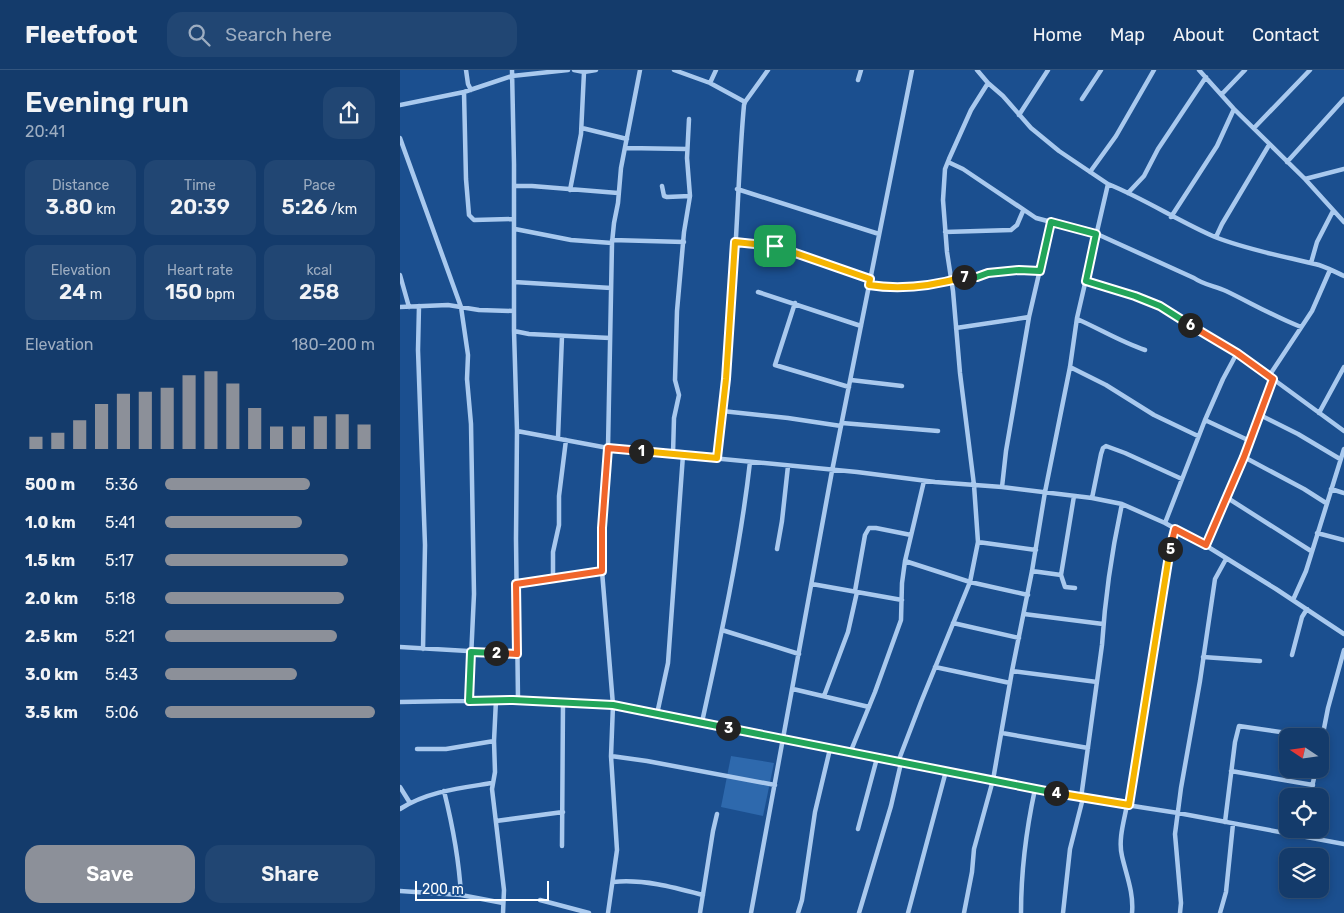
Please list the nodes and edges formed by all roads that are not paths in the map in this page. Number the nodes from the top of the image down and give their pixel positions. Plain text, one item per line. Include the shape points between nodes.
1 (466, 70) edge
2 (512, 70) edge
3 (558, 70) edge
4 (568, 70) edge
5 (574, 70) edge
6 (596, 70) edge
7 (640, 70) edge
8 (674, 70) edge
9 (716, 70) edge
10 (768, 70) edge
11 (861, 70) edge
12 (912, 70) edge
13 (977, 70) edge
14 (1048, 70) edge
15 (1101, 70) edge
16 (1154, 70) edge
17 (1200, 70) edge
18 (1245, 70) edge
19 (1310, 70) edge
20 (584, 72) junction
21 (512, 76) junction
22 (1206, 77) junction
23 (858, 80) dead end
24 (710, 83) junction
25 (988, 83) junction
26 (471, 90) junction
27 (464, 92) junction
28 (1222, 94) junction
29 (1082, 99) dead end
30 (1344, 99) edge
31 (745, 102) junction
32 (400, 105) edge
33 (1234, 109) junction
34 (1019, 115) junction
35 (688, 119) dead end
36 (582, 128) junction
37 (1254, 128) junction
38 (400, 138) edge
39 (627, 139) junction
40 (1269, 145) junction
41 (626, 148) junction
42 (688, 149) junction
43 (948, 162) junction
44 (1287, 162) junction
45 (1344, 170) edge
46 (1090, 172) junction
47 (1305, 180) junction
48 (1108, 184) junction
49 (514, 186) junction
50 (662, 186) dead end
51 (737, 189) junction
52 (570, 190) junction
53 (618, 193) junction
54 (1128, 193) junction
55 (690, 196) junction
56 (1023, 211) junction
57 (1333, 211) junction
58 (1171, 217) junction
59 (514, 219) junction
60 (1051, 222) junction
61 (1344, 222) edge
62 (515, 229) junction
63 (945, 232) junction
64 (879, 234) junction
65 (1096, 234) junction
66 (1216, 237) junction
67 (612, 242) junction
68 (684, 242) junction
69 (735, 242) junction
70 (1311, 263) junction
71 (1330, 270) junction
72 (1040, 271) junction
73 (400, 275) edge
74 (1344, 276) edge
75 (1086, 281) junction
76 (514, 282) junction
77 (870, 282) junction
78 (952, 282) junction
79 (611, 288) junction
80 (758, 292) dead end
81 (795, 303) junction
82 (418, 306) junction
83 (400, 307) edge
84 (409, 307) junction
85 (461, 307) junction
86 (514, 311) junction
87 (1029, 317) junction
88 (1077, 319) junction
89 (861, 326) junction
90 (1301, 327) junction
91 (956, 328) junction
92 (514, 331) junction
93 (562, 336) junction
94 (610, 338) junction
95 (1145, 350) dead end
96 (1237, 353) junction
97 (1070, 367) junction
98 (1344, 367) edge
99 (1271, 377) junction
100 (851, 380) junction
101 (902, 386) dead end
102 (849, 387) junction
103 (722, 411) junction
104 (1319, 413) junction
105 (1260, 415) junction
106 (1205, 420) junction
107 (842, 425) junction
108 (938, 431) dead end
109 (517, 432) junction
110 (1344, 432) edge
111 (1198, 436) junction
112 (558, 438) junction
113 (566, 440) junction
114 (1250, 441) junction
115 (608, 448) junction
116 (1344, 449) edge
117 (672, 454) junction
118 (683, 455) junction
119 (1244, 457) junction
120 (717, 458) junction
121 (1340, 458) junction
122 (750, 462) junction
123 (788, 466) junction
124 (832, 471) junction
125 (1182, 479) junction
126 (924, 481) junction
127 (974, 485) junction
128 (1002, 487) junction
129 (1330, 489) junction
130 (1045, 492) junction
131 (1344, 493) edge
132 (1074, 496) junction
133 (1092, 498) junction
134 (1226, 498) junction
135 (1326, 503) junction
136 (1122, 504) junction
137 (1165, 523) junction
138 (1175, 529) junction
139 (1317, 533) junction
140 (911, 535) junction
141 (1344, 540) edge
142 (978, 542) junction
143 (1206, 545) junction
144 (776, 549) dead end
145 (1036, 550) junction
146 (1311, 551) junction
147 (1226, 559) junction
148 (905, 561) junction
149 (602, 571) junction
150 (1032, 571) junction
151 (1061, 574) junction
152 (553, 579) junction
153 (970, 582) junction
154 (516, 584) junction
155 (812, 584) junction
156 (1075, 588) dead end
157 (856, 592) junction
158 (1028, 595) junction
159 (902, 600) junction
160 (1293, 600) junction
161 (1307, 609) junction
162 (1024, 614) junction
163 (954, 623) junction
164 (1103, 624) junction
165 (722, 630) junction
166 (1344, 634) edge
167 (1019, 638) junction
168 (400, 647) edge
169 (423, 648) junction
170 (1344, 650) edge
171 (471, 652) junction
172 (517, 654) junction
173 (799, 654) junction
174 (1292, 655) dead end
175 (1203, 657) junction
176 (1260, 661) dead end
177 (935, 667) junction
178 (1012, 671) junction
179 (1097, 682) junction
180 (1010, 683) junction
181 (793, 689) junction
182 (824, 696) junction
183 (496, 700) junction
184 (518, 700) junction
185 (469, 701) junction
186 (400, 702) edge
187 (563, 702) junction
188 (613, 705) junction
189 (869, 707) junction
190 (658, 714) junction
191 (702, 722) junction
192 (1324, 728) edge
193 (1002, 732) junction
194 (1279, 732) edge
195 (784, 739) junction
196 (494, 741) junction
197 (1088, 748) junction
198 (417, 749) dead end
199 (830, 749) junction
200 (850, 753) junction
201 (611, 756) junction
202 (877, 758) junction
203 (900, 762) junction
204 (946, 771) junction
205 (1231, 771) junction
206 (1314, 778) edge
207 (993, 780) junction
208 (492, 783) junction
209 (775, 785) junction
210 (1312, 785) junction
211 (400, 787) edge
212 (1311, 788) edge
213 (1036, 789) junction
214 (444, 791) junction
215 (1082, 798) junction
216 (410, 803) junction
217 (1128, 805) junction
218 (400, 809) edge
219 (563, 812) junction
220 (1178, 813) junction
221 (717, 814) dead end
222 (496, 821) junction
223 (1225, 822) junction
224 (1234, 824) junction
225 (858, 829) dead end
226 (1279, 832) edge
227 (1312, 838) edge
228 (1344, 844) edge
229 (562, 846) dead end
230 (613, 882) junction
231 (400, 891) edge
232 (703, 895) junction
233 (461, 896) junction
234 (540, 900) dead end
235 (504, 903) junction
236 (503, 913) edge
237 (589, 913) edge
238 (608, 913) edge
239 (700, 913) edge
240 (751, 913) edge
241 (798, 913) edge
242 (860, 913) edge
243 (908, 913) edge
244 (964, 913) edge
245 (1021, 913) edge
246 (1063, 913) edge
247 (1132, 913) edge
248 (1180, 913) edge
249 (1220, 913) edge

1 - 26 street
2 - 21 street
3 - 4 street
3 - 21 street
5 - 20 street
6 - 20 street
7 - 39 street
8 - 24 street
9 - 24 street
10 - 31 street
11 - 23 street
12 - 64 street
13 - 25 street
14 - 34 street
15 - 29 street
16 - 46 street via 1116,136
17 - 22 street
18 - 28 street
19 - 37 street
20 - 36 street
21 - 26 street
21 - 49 street
22 - 28 street
22 - 54 street via 1144,176
24 - 31 street
25 - 34 street
25 - 43 street via 971,110
26 - 27 street
27 - 32 street
27 - 59 street via 469,215 474,220
28 - 33 street
30 - 44 street
31 - 51 street
33 - 37 street
33 - 58 street via 1217,146
34 - 46 street via 1058,151
35 - 42 street
36 - 39 street
36 - 52 street
37 - 40 street
38 - 85 street
39 - 41 street
40 - 44 street
40 - 66 street
41 - 42 street
41 - 53 street
42 - 55 street
43 - 56 street
43 - 63 street via 943,200
44 - 47 street
45 - 47 street
46 - 48 street
47 - 57 street
48 - 54 street
48 - 65 street
49 - 52 street
49 - 59 street
50 - 55 street via 664,196
51 - 64 street
51 - 69 street
52 - 53 street
53 - 67 street
54 - 58 street
55 - 68 street
56 - 60 street
56 - 63 street via 1011,230
57 - 61 street
57 - 70 street via 1317,242
58 - 66 street
59 - 62 street
60 - 65 street
60 - 72 street
62 - 67 street via 571,240
62 - 76 street
63 - 78 street
64 - 77 street
65 - 75 street
65 - 90 street
66 - 70 street
67 - 68 street
67 - 79 street
68 - 117 street via 677,311 675,380 679,395
69 - 77 street via 775,246
69 - 103 street
70 - 71 street
71 - 74 street
71 - 90 street via 1312,311
72 - 78 street via 988,273
72 - 87 street
73 - 84 street
75 - 88 street
75 - 96 street via 1160,306
76 - 79 street
76 - 86 street
77 - 78 street via 903,288
77 - 89 street
78 - 91 street
79 - 94 street
80 - 81 street
81 - 89 street
81 - 102 street via 775,365
82 - 84 street
82 - 85 street
82 - 169 street via 425,545
83 - 84 street
85 - 86 street
85 - 171 street via 468,355 471,424 474,594
86 - 92 street
87 - 91 street
87 - 128 street
88 - 95 street
88 - 97 street
89 - 100 street
90 - 99 street
91 - 127 street
92 - 93 street
92 - 109 street
93 - 94 street
93 - 112 street
94 - 115 street
96 - 99 street
96 - 106 street
97 - 111 street
97 - 130 street
98 - 104 street
99 - 104 street
99 - 105 street
100 - 101 street
100 - 102 street
102 - 107 street
103 - 107 street
103 - 120 street
104 - 110 street
105 - 114 street
105 - 121 street
106 - 111 street
106 - 114 street
107 - 108 street
107 - 124 street
109 - 112 street
109 - 154 street
111 - 125 street
112 - 113 street
113 - 115 street
113 - 152 street via 559,525 553,552
114 - 119 street
115 - 117 street
115 - 149 street
116 - 121 street
117 - 118 street
118 - 120 street
118 - 190 street via 668,663
119 - 134 street
119 - 135 street
120 - 122 street
121 - 129 street
122 - 123 street
122 - 165 street
123 - 124 street
123 - 144 street
124 - 126 street
124 - 155 street
125 - 133 street via 1106,446 1101,454
125 - 137 street
126 - 127 street
126 - 140 street
127 - 128 street
127 - 142 street
128 - 130 street
129 - 131 street
129 - 135 street
130 - 132 street
130 - 145 street
132 - 133 street
132 - 151 street
133 - 136 street
134 - 143 street
134 - 146 street
135 - 139 street
136 - 137 street
136 - 164 street
137 - 138 street
138 - 143 street
138 - 217 street
139 - 141 street
139 - 146 street
140 - 148 street
140 - 157 street via 869,528 865,535
142 - 145 street
142 - 153 street
143 - 147 street
145 - 150 street
146 - 160 street
147 - 160 street
147 - 175 street via 1215,579
148 - 153 street
148 - 159 street
149 - 152 street
149 - 188 street
150 - 151 street
150 - 158 street
151 - 156 street via 1065,587
152 - 154 street
153 - 158 street
153 - 163 street
154 - 172 street
155 - 157 street
155 - 173 street
157 - 159 street
157 - 182 street via 848,632
158 - 162 street
159 - 189 street via 901,620
160 - 161 street
161 - 166 street
161 - 174 street
162 - 164 street
162 - 167 street
163 - 167 street
163 - 177 street
164 - 179 street
165 - 173 street
165 - 191 street
167 - 178 street
168 - 169 street
169 - 171 street
170 - 192 street
171 - 172 street
171 - 185 street
172 - 184 street
173 - 181 street
175 - 176 street
175 - 220 street
177 - 180 street
177 - 203 street
178 - 179 street
178 - 180 street
179 - 197 street
180 - 193 street
181 - 182 street
181 - 195 street
182 - 189 street
183 - 184 street
183 - 185 street
183 - 196 street
184 - 187 street
185 - 186 street
187 - 188 street
187 - 219 street
188 - 190 street
188 - 201 street
189 - 200 street
190 - 191 street
191 - 195 street
193 - 197 street
193 - 207 street
194 - 205 street via 1239,726
195 - 199 street
195 - 209 street
196 - 198 street via 446,749
196 - 208 street
197 - 215 street
199 - 200 street
199 - 241 street via 815,812
200 - 202 street
201 - 209 street
201 - 230 street via 617,850
202 - 203 street
202 - 225 street
203 - 204 street
203 - 242 street via 891,806
204 - 207 street
204 - 243 street
205 - 210 street
205 - 223 street
206 - 210 street
207 - 213 street
207 - 244 street via 974,849
208 - 214 street
208 - 222 street
209 - 240 street
210 - 212 street
211 - 216 street
213 - 215 street
213 - 245 street via 1021,879
214 - 216 street
214 - 233 street via 460,864
215 - 217 street
215 - 246 street via 1070,849
216 - 218 street
217 - 220 street
217 - 247 street via 1121,854 1128,876
219 - 222 street
219 - 229 street
220 - 223 street
220 - 248 street via 1175,834
221 - 232 street
222 - 235 street
223 - 224 street
224 - 226 street
224 - 249 street via 1226,892
227 - 228 street
230 - 232 street via 661,884
230 - 238 street
231 - 233 street
232 - 239 street
233 - 235 street
234 - 237 street
235 - 236 street

